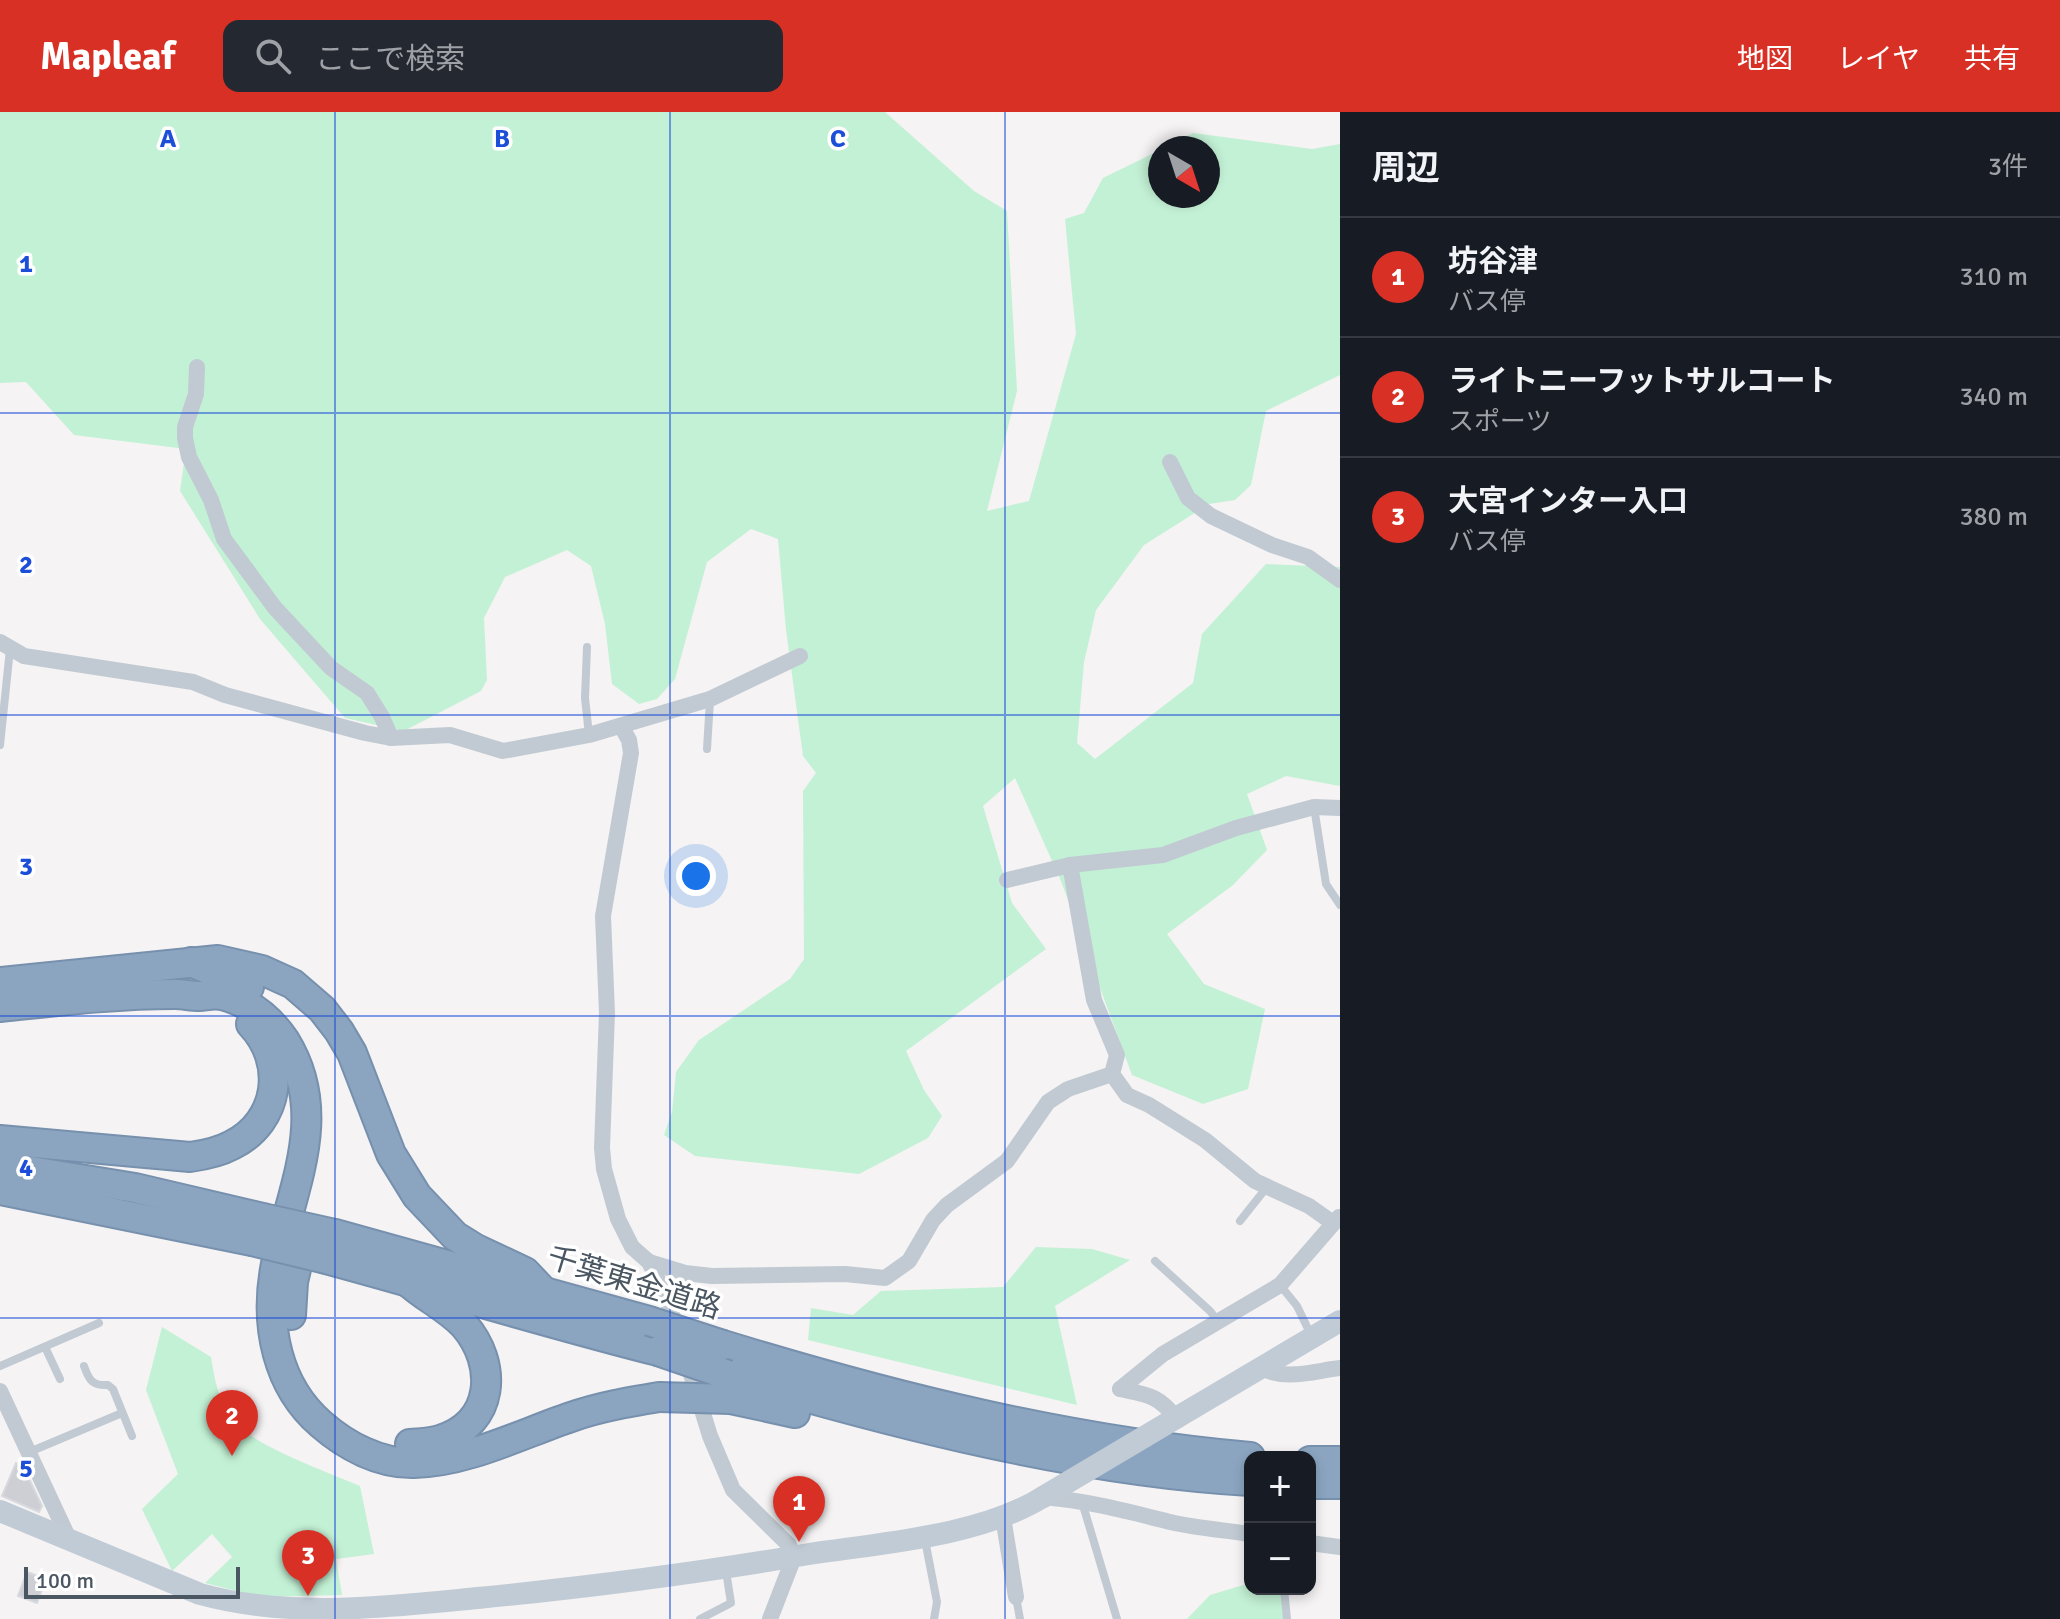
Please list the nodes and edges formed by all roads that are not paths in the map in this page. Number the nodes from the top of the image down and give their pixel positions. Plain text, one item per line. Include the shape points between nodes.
1 (197, 367) dead end
2 (1170, 462) dead end
3 (1340, 580) edge
4 (5, 645) edge
5 (587, 647) dead end
6 (800, 656) dead end
7 (710, 699) junction
8 (621, 726) junction
9 (589, 735) junction
10 (391, 738) junction
11 (0, 745) edge
12 (707, 749) dead end
13 (1314, 807) junction
14 (1340, 808) edge
15 (1070, 865) junction
16 (1007, 880) dead end
17 (1340, 905) edge
18 (191, 962) junction
19 (0, 982) edge
20 (200, 996) junction
21 (0, 1007) edge
22 (1112, 1074) junction
23 (0, 1140) edge
24 (0, 1166) edge
25 (1268, 1187) junction
26 (0, 1190) edge
27 (1337, 1220) edge
28 (1240, 1221) dead end
29 (257, 1229) junction
30 (331, 1247) junction
31 (1155, 1261) dead end
32 (649, 1262) junction
33 (406, 1280) junction
34 (1280, 1285) junction
35 (543, 1291) junction
36 (1218, 1321) junction
37 (1340, 1321) edge
38 (99, 1323) dead end
39 (1312, 1337) junction
40 (45, 1347) junction
41 (0, 1366) edge
42 (84, 1366) dead end
43 (1262, 1368) junction
44 (1340, 1368) edge
45 (60, 1379) dead end
46 (729, 1387) junction
47 (0, 1391) edge
48 (122, 1413) junction
49 (1176, 1418) junction
50 (132, 1436) dead end
51 (27, 1453) junction
52 (1244, 1456) edge
53 (1316, 1461) edge
54 (1340, 1461) edge
55 (1244, 1480) edge
56 (1316, 1484) edge
57 (1340, 1484) edge
58 (1043, 1497) junction
59 (1082, 1501) junction
60 (0, 1511) edge
61 (1003, 1517) junction
62 (1244, 1533) edge
63 (924, 1536) junction
64 (69, 1539) junction
65 (1316, 1544) edge
66 (1340, 1547) edge
67 (794, 1557) junction
68 (725, 1569) junction
69 (1285, 1595) edge
70 (1016, 1597) joint
71 (223, 1611) edge
72 (700, 1619) edge
73 (770, 1619) edge
74 (934, 1619) edge
75 (1020, 1619) edge
76 (1117, 1619) edge
77 (1287, 1619) edge

1 - 10 street via 185,438 224,539 275,608 331,668 367,693
2 - 3 street via 1188,498 1211,516 1308,557
4 - 10 street via 24,656 193,682
4 - 11 lane
5 - 9 lane
6 - 7 street
7 - 8 street
7 - 12 lane
8 - 9 street
8 - 32 street via 631,753 603,916 607,1013 602,1148 618,1219 632,1247
9 - 10 street via 503,751 450,735
13 - 14 street
13 - 15 street via 1163,855
13 - 17 lane via 1326,884
15 - 16 street
15 - 22 street via 1094,1000 1117,1055
18 - 19 highway
18 - 33 highway via 257,991 286,1016 309,1050 322,1089 323,1122 320,1162 293,1282 295,1350 312,1387 338,1417 374,1437 409,1444 457,1432 477,1414 487,1382 482,1352 464,1325
18 - 35 highway via 241,963 307,995 352,1053 391,1154 417,1196 455,1236 525,1272
20 - 21 highway
20 - 23 highway via 253,1026 270,1054 272,1102 249,1134 213,1153 190,1157
20 - 46 highway, bridge via 214,993 267,1018 297,1065 305,1100 305,1146 275,1269 275,1342 299,1402 331,1433 369,1454 413,1463 469,1453 574,1416
22 - 25 street via 1127,1095 1205,1140
22 - 32 street via 1048,1102 1007,1161 947,1205 909,1261 885,1278 712,1276
24 - 29 highway, 千葉東金道路 via 135,1188
25 - 27 street
25 - 28 lane
26 - 29 highway, 千葉東金道路
27 - 34 street
29 - 30 highway, 千葉東金道路, bridge
30 - 33 highway, 千葉東金道路
30 - 35 highway, 千葉東金道路
31 - 36 lane
32 - 67 street via 665,1294 728,1481 789,1545
33 - 46 highway, 千葉東金道路, bridge via 658,1351
34 - 36 street
34 - 39 lane
35 - 52 highway, 千葉東金道路, bridge via 891,1395 1099,1440
36 - 49 street via 1163,1354 1120,1389 1151,1395
37 - 39 street
38 - 40 lane
39 - 43 street
40 - 41 lane
40 - 45 lane
42 - 48 lane via 92,1383 113,1389
43 - 44 street via 1284,1375
43 - 49 street
46 - 55 highway via 870,1431 1069,1466
47 - 51 street
48 - 50 lane
48 - 51 lane
49 - 58 street, bridge
51 - 64 street
53 - 54 highway
56 - 57 highway
58 - 59 street
58 - 61 street
59 - 62 street
59 - 76 lane
60 - 64 street
61 - 63 street
61 - 70 street
63 - 67 street
63 - 74 lane via 937,1602
64 - 71 street via 200,1594
65 - 66 street
67 - 68 street
67 - 73 street
68 - 71 street via 388,1607
68 - 72 lane via 731,1603
69 - 77 lane
70 - 75 lane

